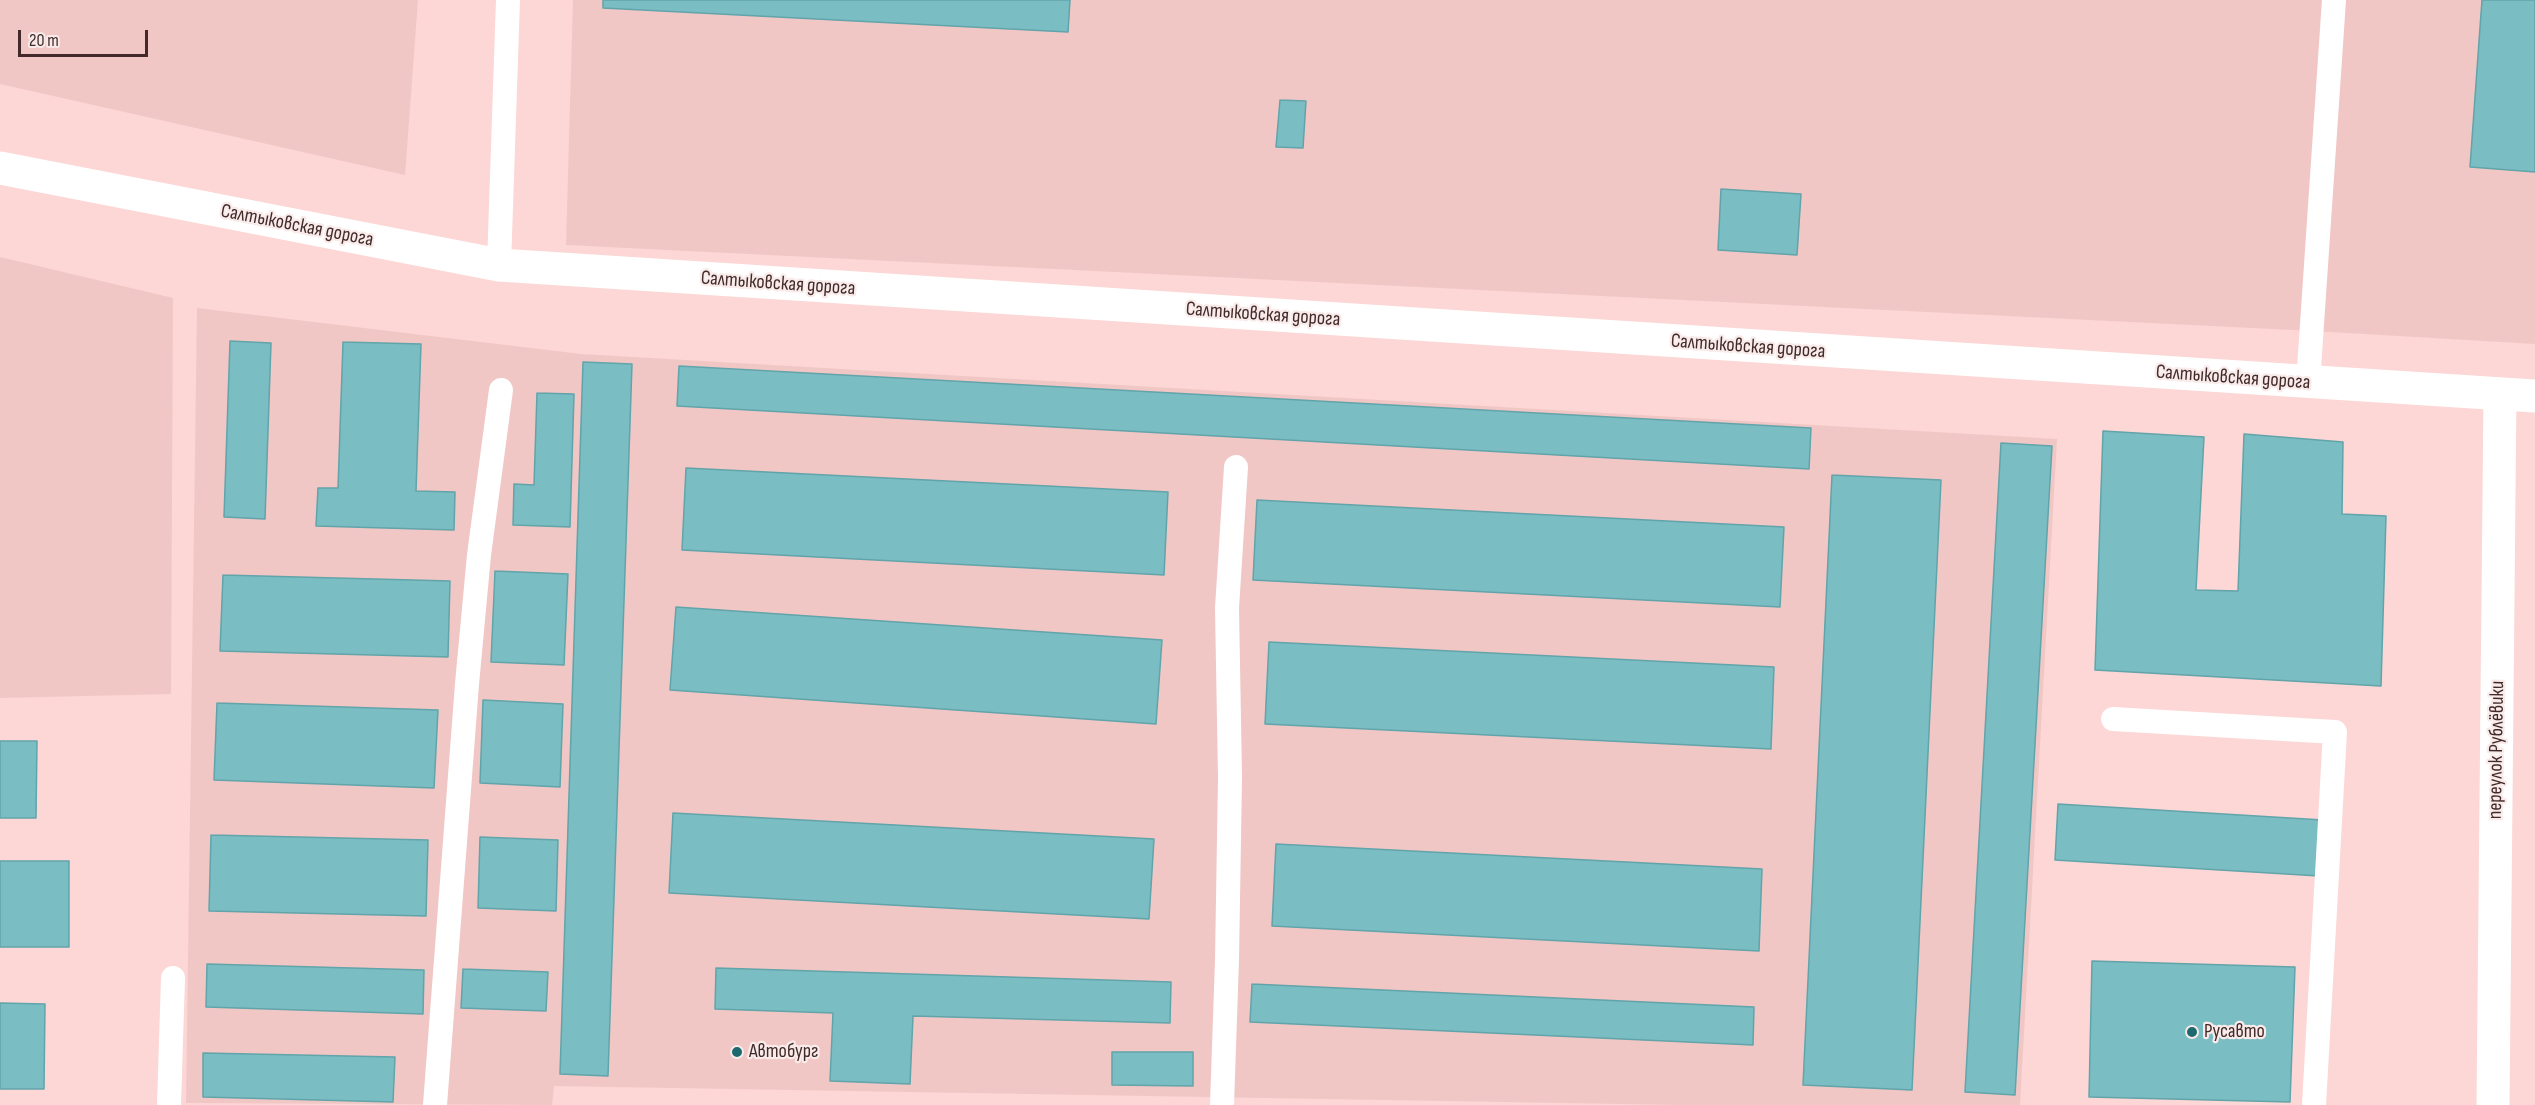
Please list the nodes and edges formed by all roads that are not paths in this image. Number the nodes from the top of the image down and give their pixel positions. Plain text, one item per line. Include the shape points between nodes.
1 (508, 0) edge
2 (2334, 0) edge
3 (0, 168) edge
4 (499, 266) junction
5 (2308, 383) junction
6 (501, 390) dead end
7 (2500, 394) junction
8 (2535, 396) edge
9 (1236, 467) dead end
10 (2113, 719) dead end
11 (173, 978) dead end
12 (169, 1105) edge
13 (435, 1105) edge
14 (1222, 1105) edge
15 (2314, 1105) edge
16 (2493, 1105) edge

1 - 4 lane
2 - 5 lane
3 - 4 street, Салтыковская дорога
4 - 5 street, Салтыковская дорога
5 - 7 street, Салтыковская дорога
6 - 13 lane via 468,672
7 - 8 street, Салтыковская дорога
7 - 16 street, переулок Рублёвики
9 - 14 lane via 1227,608 1230,777
10 - 15 lane via 2335,732
11 - 12 lane

